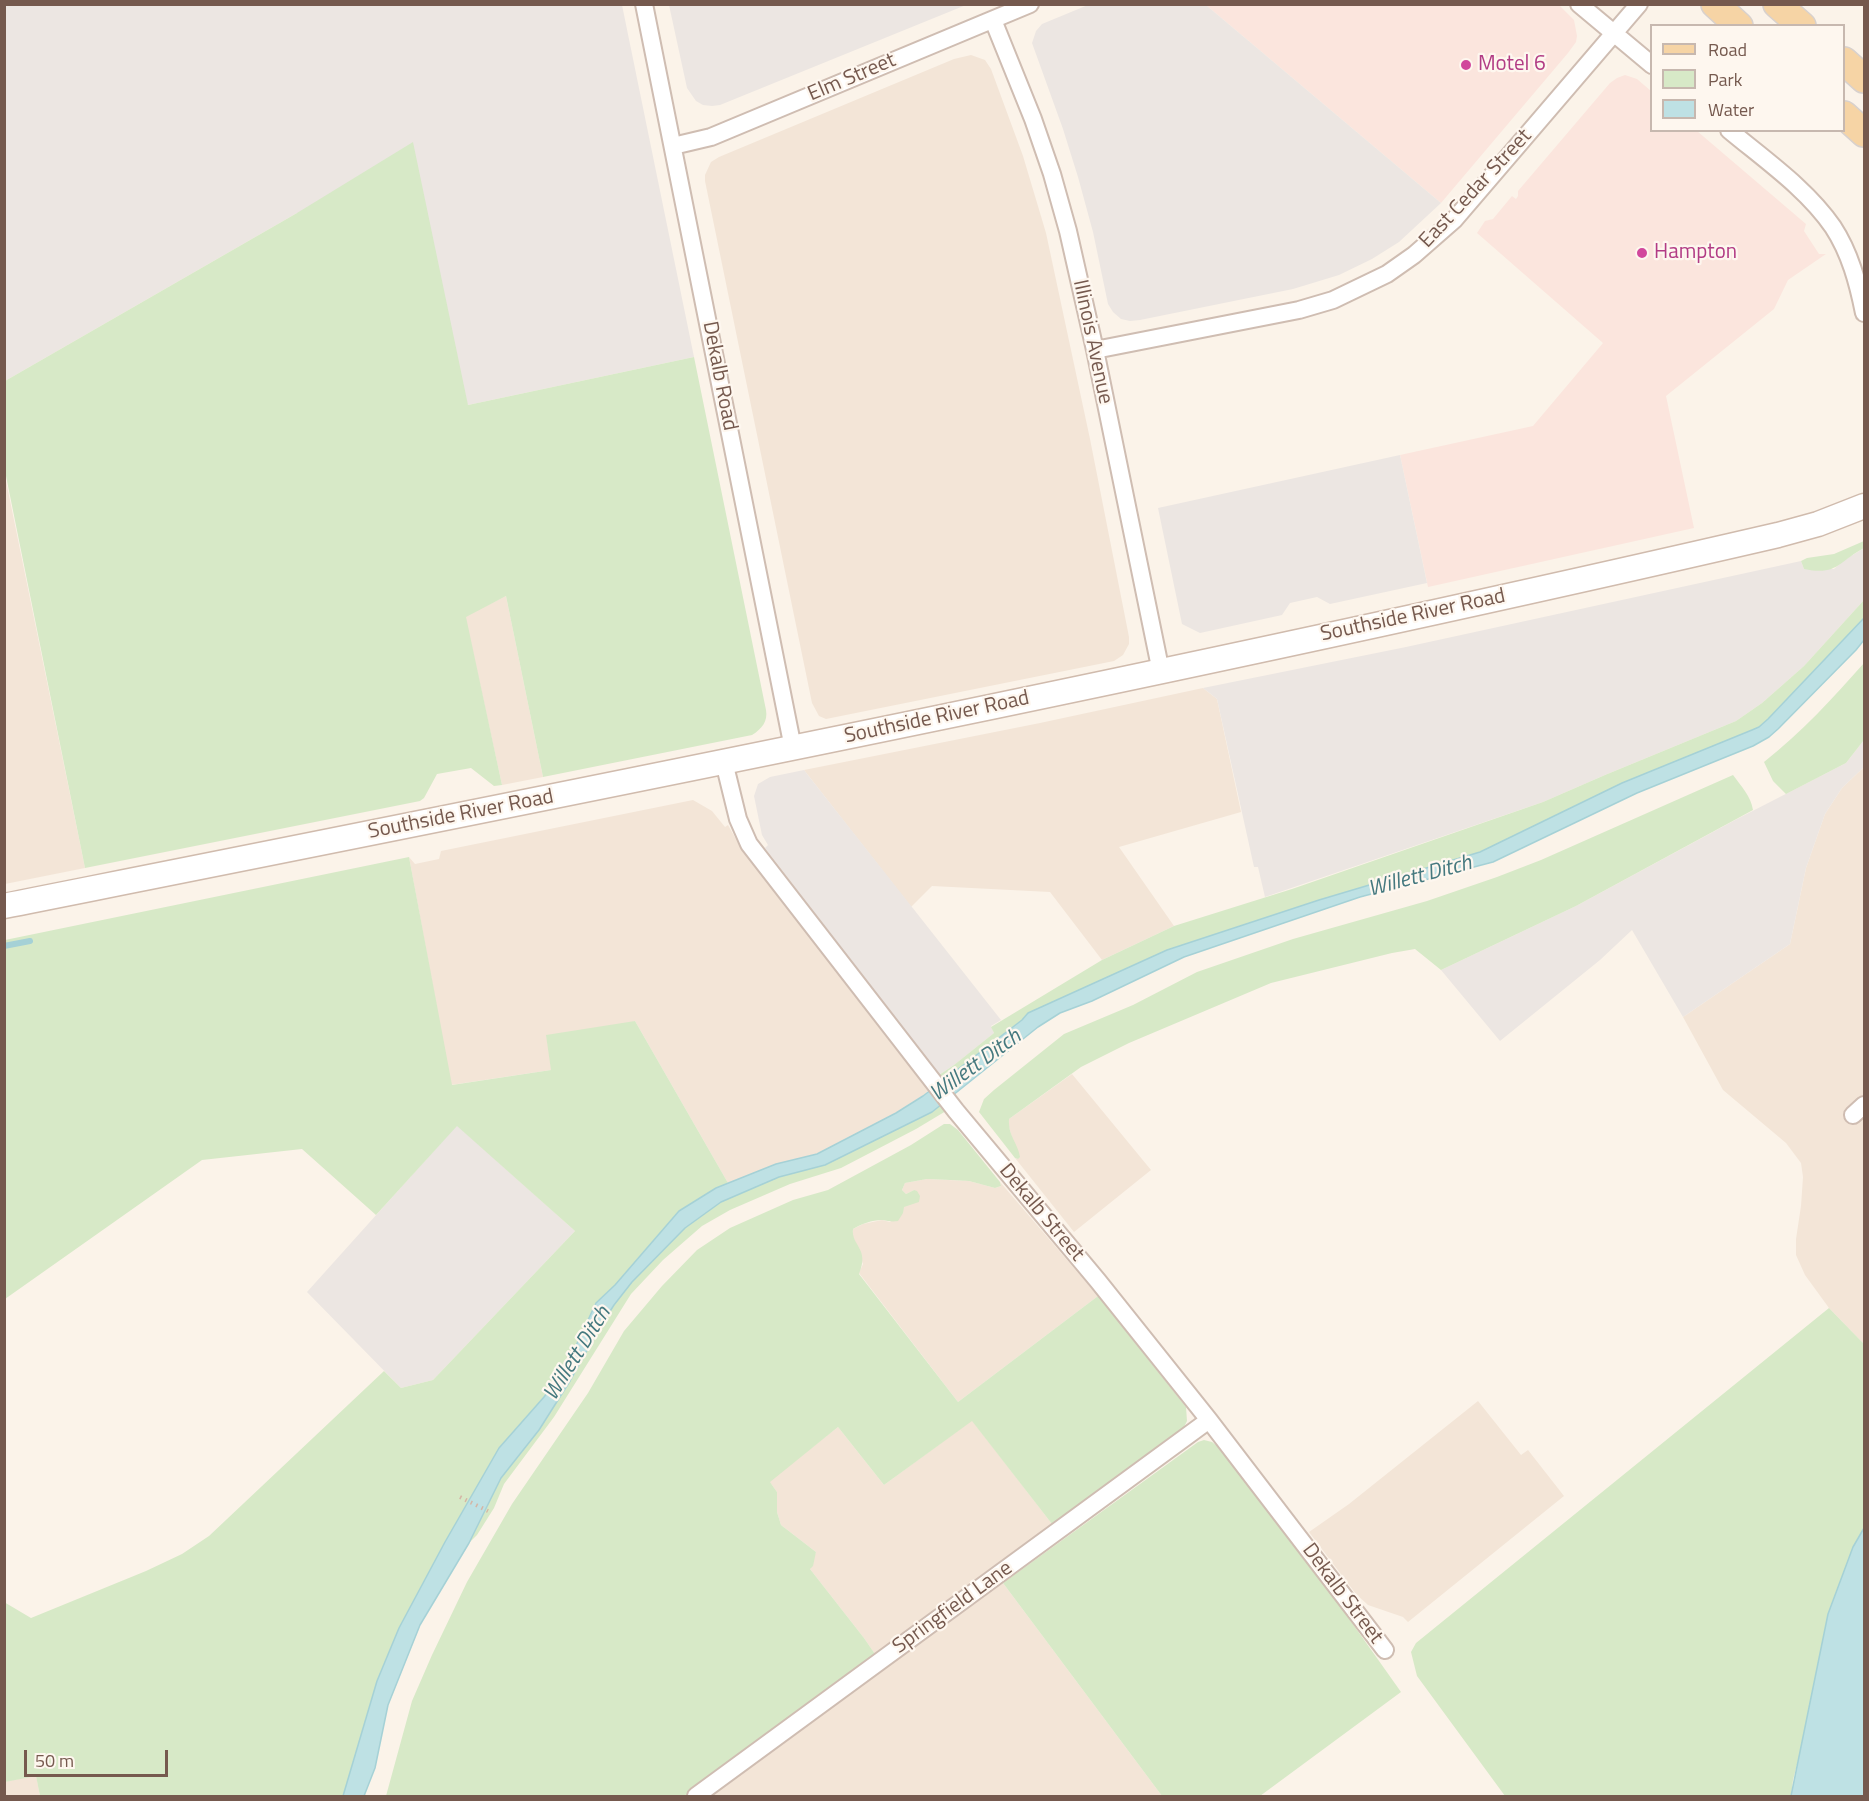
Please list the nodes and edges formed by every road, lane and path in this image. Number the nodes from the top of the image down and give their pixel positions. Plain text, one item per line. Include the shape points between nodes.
1 (644, 4) edge
2 (1030, 4) edge
3 (1579, 4) edge
4 (1639, 4) edge
5 (1715, 4) edge
6 (1777, 4) edge
7 (993, 20) junction
8 (1737, 24) edge
9 (1800, 24) edge
10 (1614, 34) junction
11 (1845, 62) edge
12 (1650, 63) edge
13 (1864, 79) edge
14 (1845, 116) edge
15 (1731, 132) edge
16 (1864, 133) edge
17 (674, 146) junction
18 (1864, 313) edge
19 (1095, 350) junction
20 (1864, 506) edge
21 (1161, 672) junction
22 (793, 748) junction
23 (724, 762) junction
24 (4, 906) edge
25 (1209, 1420) junction
26 (460, 1497) dead end
27 (488, 1511) dead end
28 (1385, 1650) dead end
29 (696, 1797) edge

1 - 17 street, Dekalb Road
2 - 7 street, Elm Street
3 - 10 street
4 - 10 street, East Cedar Street
5 - 8 main road
6 - 9 main road
7 - 17 street, Elm Street via 723,132
7 - 19 street, Illinois Avenue via 1052,174
10 - 12 street
10 - 19 street, East Cedar Street via 1454,220 1387,274 1333,300 1299,310
11 - 13 main road
14 - 16 main road
15 - 18 street via 1796,187 1828,221 1852,265
17 - 22 street, Dekalb Road
19 - 21 street, Illinois Avenue
20 - 21 main road, Southside River Road via 1769,537
21 - 22 main road, Southside River Road
22 - 23 main road, Southside River Road
23 - 24 main road, Southside River Road
23 - 25 street, Dekalb Street via 738,819 749,844 953,1106
25 - 28 street, Dekalb Street
25 - 29 street, Springfield Lane
26 - 27 path

